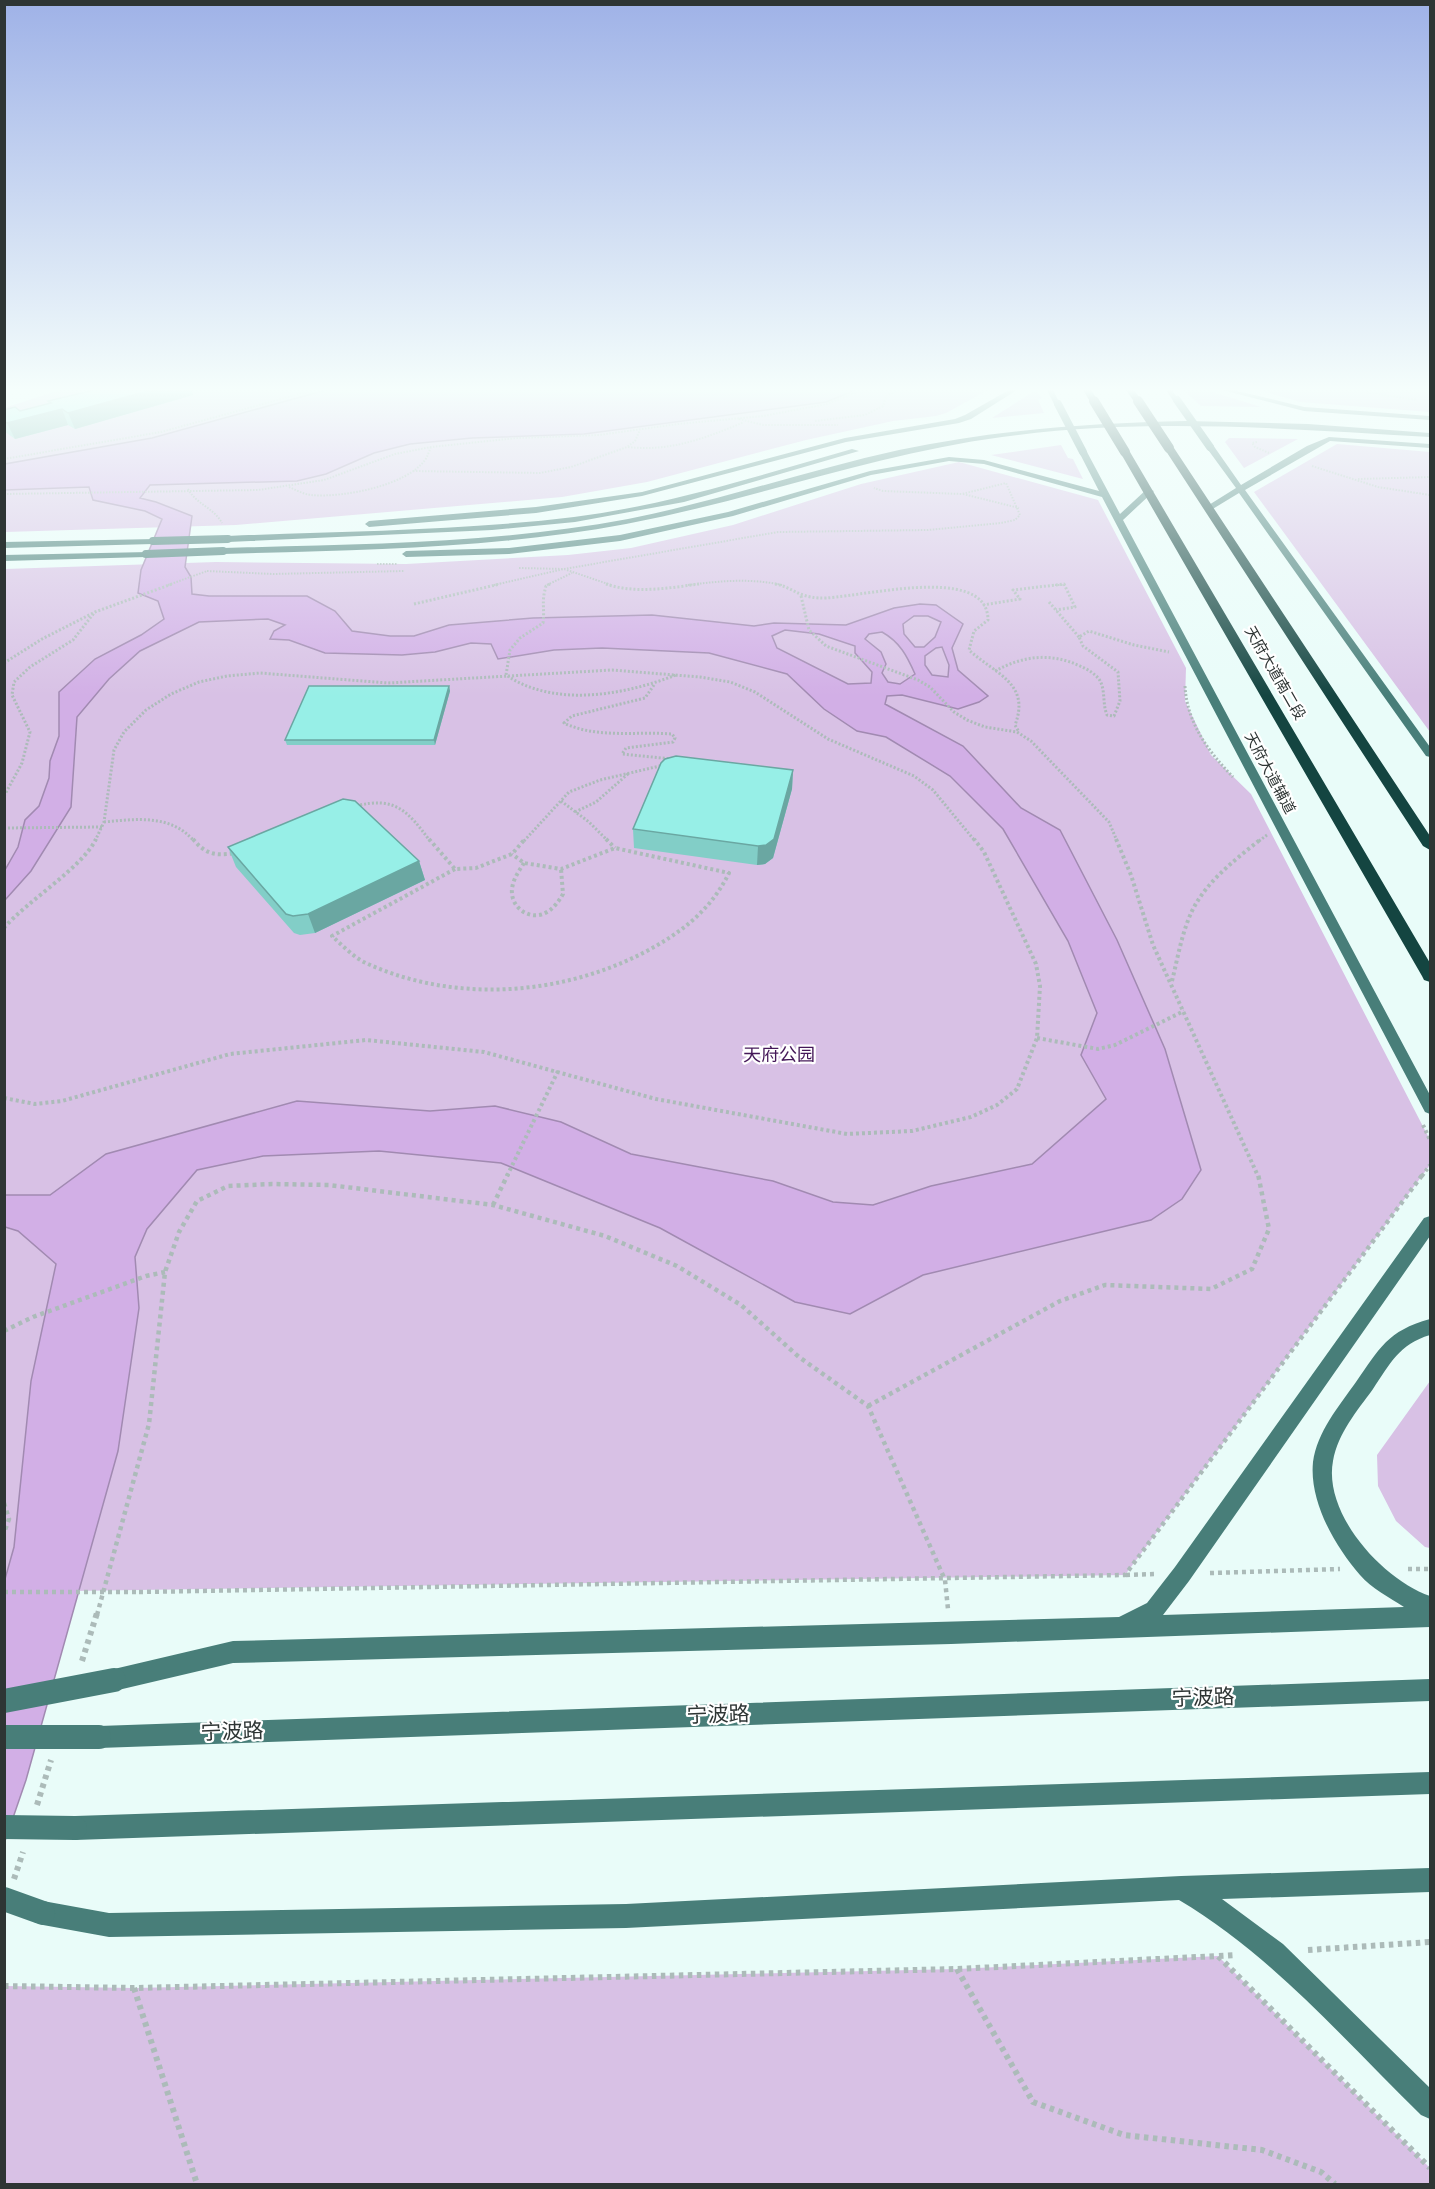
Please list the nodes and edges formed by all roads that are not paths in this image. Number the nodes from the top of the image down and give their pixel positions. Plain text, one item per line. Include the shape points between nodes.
1 (644, 492) edge
2 (709, 492) edge
3 (746, 492) edge
4 (805, 492) edge
5 (1095, 492) edge
6 (1104, 492) edge
7 (1149, 492) edge
8 (1151, 492) edge
9 (1198, 492) edge
10 (1235, 492) edge
11 (1242, 492) edge
12 (1106, 495) junction
13 (1208, 508) junction
14 (1119, 519) junction
15 (260, 538) junction
16 (4, 545) edge
17 (259, 550) junction
18 (4, 558) edge
19 (1431, 754) edge
20 (1431, 846) edge
21 (1431, 976) edge
22 (1431, 1108) edge
23 (1431, 1223) edge
24 (1431, 1327) edge
25 (1431, 1605) edge
26 (1431, 1617) edge
27 (1119, 1628) junction
28 (1431, 1689) edge
29 (4, 1701) edge
30 (4, 1737) edge
31 (1431, 1783) edge
32 (4, 1827) edge
33 (1431, 1880) edge
34 (1181, 1888) junction
35 (8, 1893) edge
36 (1431, 2106) edge

1 - 15 main road via 536,510 394,521
2 - 15 main road via 574,519 492,527
3 - 17 main road via 687,509 583,529 495,539
4 - 17 main road via 677,528 566,546 425,554
5 - 12 main road
6 - 12 main road, 天府大道辅道, bridge
7 - 14 main road
8 - 21 highway, 天府大道南二段
9 - 13 highway, 天府大道南二段, bridge
10 - 13 main road
11 - 19 main road
12 - 14 main road, 天府大道辅道
13 - 20 highway, 天府大道南二段
14 - 22 main road, 天府大道辅道
15 - 16 main road, bridge
17 - 18 main road, bridge
23 - 27 main road via 1182,1574 1154,1610
24 - 25 main road via 1412,1332 1392,1346 1333,1431 1323,1462 1325,1490 1336,1523 1368,1569 1411,1600
26 - 27 main road
27 - 29 main road, bridge via 233,1652
28 - 30 main road, 宁波路, bridge via 99,1737
31 - 32 main road, bridge via 75,1828
33 - 34 main road
34 - 35 main road, bridge via 626,1916 109,1925 43,1912
34 - 36 main road via 1222,1912 1275,1953

